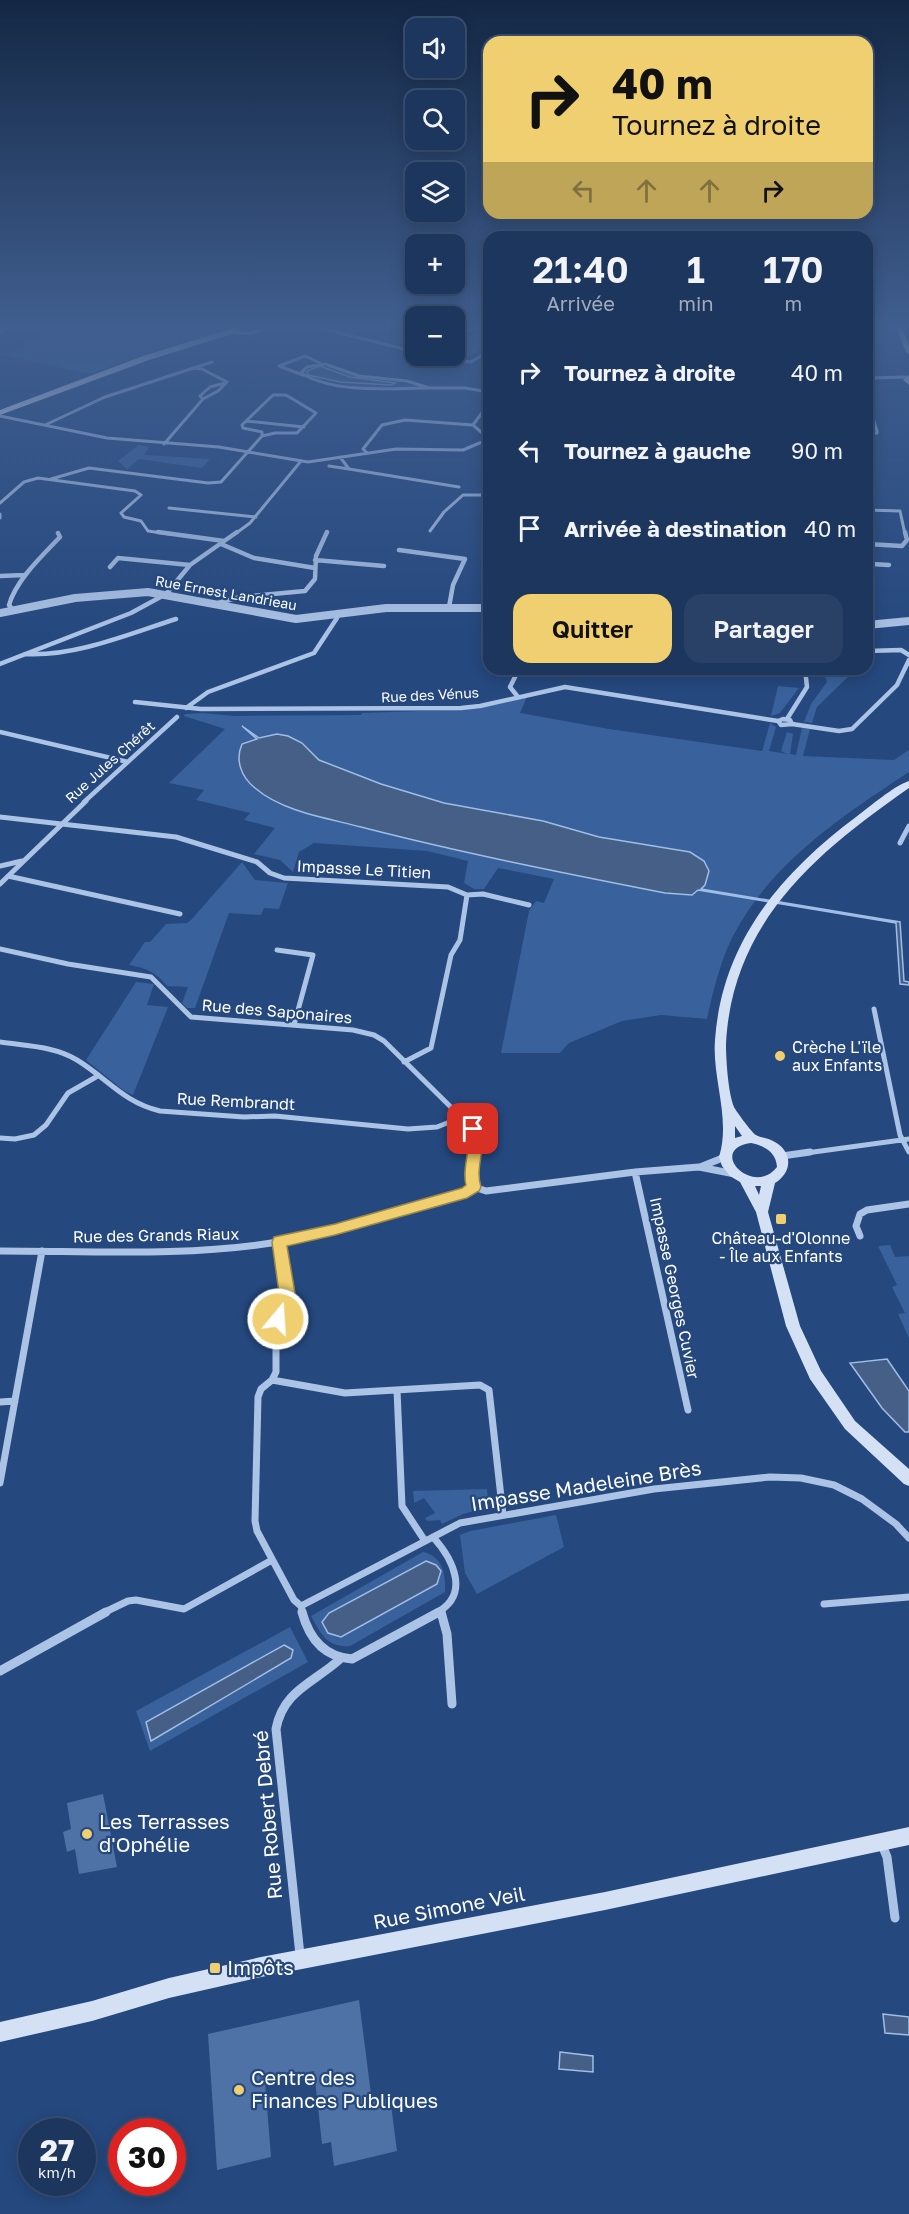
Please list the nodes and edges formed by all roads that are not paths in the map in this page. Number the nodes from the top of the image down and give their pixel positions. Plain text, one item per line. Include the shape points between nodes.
1 (72, 431) edge
2 (175, 431) edge
3 (260, 431) edge
4 (299, 431) edge
5 (376, 431) edge
6 (262, 436) junction
7 (483, 442) edge
8 (164, 444) junction
9 (248, 451) junction
10 (368, 453) junction
11 (340, 457) junction
12 (301, 461) junction
13 (329, 466) dead end
14 (349, 469) junction
15 (51, 479) junction
16 (459, 487) dead end
17 (483, 495) edge
18 (0, 504) edge
19 (169, 508) dead end
20 (873, 510) edge
21 (256, 517) junction
22 (430, 531) dead end
23 (327, 532) dead end
24 (58, 533) dead end
25 (223, 543) junction
26 (873, 544) edge
27 (399, 550) dead end
28 (315, 560) junction
29 (873, 564) edge
30 (189, 565) junction
31 (889, 565) dead end
32 (384, 566) dead end
33 (110, 567) dead end
34 (315, 568) junction
35 (25, 575) junction
36 (0, 576) edge
37 (166, 594) junction
38 (218, 603) junction
39 (449, 608) junction
40 (483, 608) edge
41 (13, 610) junction
42 (0, 613) edge
43 (336, 615) junction
44 (176, 619) dead end
45 (909, 621) edge
46 (873, 624) edge
47 (873, 651) edge
48 (24, 654) junction
49 (909, 654) edge
50 (909, 660) edge
51 (0, 664) edge
52 (516, 675) edge
53 (806, 675) edge
54 (518, 697) junction
55 (135, 702) dead end
56 (186, 708) junction
57 (177, 717) dead end
58 (787, 717) junction
59 (778, 721) junction
60 (792, 724) junction
61 (0, 732) edge
62 (128, 762) junction
63 (909, 784) edge
64 (0, 818) edge
65 (60, 824) junction
66 (909, 826) edge
67 (900, 843) dead end
68 (22, 861) junction
69 (0, 866) edge
70 (8, 876) junction
71 (0, 884) edge
72 (466, 895) junction
73 (529, 905) dead end
74 (180, 914) dead end
75 (0, 949) edge
76 (277, 950) dead end
77 (874, 1009) dead end
78 (294, 1025) junction
79 (0, 1041) edge
80 (404, 1062) junction
81 (96, 1077) junction
82 (485, 1107) dead end
83 (729, 1109) junction
84 (464, 1118) junction
85 (0, 1138) edge
86 (751, 1139) junction
87 (906, 1140) edge
88 (727, 1152) junction
89 (909, 1152) edge
90 (782, 1156) junction
91 (699, 1167) junction
92 (635, 1172) junction
93 (740, 1177) junction
94 (769, 1180) junction
95 (474, 1187) junction
96 (909, 1204) edge
97 (762, 1212) junction
98 (860, 1236) dead end
99 (279, 1242) junction
100 (0, 1251) edge
101 (42, 1251) junction
102 (272, 1380) junction
103 (397, 1390) junction
104 (15, 1401) junction
105 (0, 1402) edge
106 (688, 1410) dead end
107 (909, 1479) edge
108 (0, 1483) edge
109 (503, 1515) junction
110 (909, 1538) edge
111 (429, 1539) junction
112 (272, 1560) junction
113 (909, 1597) edge
114 (824, 1604) dead end
115 (302, 1606) junction
116 (441, 1611) junction
117 (339, 1660) junction
118 (0, 1671) edge
119 (452, 1704) dead end
120 (909, 1836) edge
121 (881, 1842) junction
122 (895, 1918) dead end
123 (300, 1959) junction
124 (0, 2032) edge

1 - 8 street
2 - 8 street
3 - 6 street
4 - 6 street
5 - 10 street via 363,448
6 - 9 street
7 - 10 street via 463,450 405,448
8 - 9 street
9 - 12 street
9 - 15 street via 225,480 217,483 89,468
10 - 11 street
11 - 12 street
11 - 14 street
12 - 21 street
13 - 14 street
14 - 16 street
15 - 18 street via 29,480
15 - 25 street via 140,492 121,513 124,517 141,521 148,531
17 - 22 street via 463,495
19 - 21 street
20 - 26 street via 900,511 907,540 902,546
21 - 25 street
23 - 28 street
24 - 35 street via 60,537
25 - 30 street
25 - 34 street via 254,558
27 - 39 street via 465,559 453,585
28 - 32 street
28 - 34 street
29 - 31 street
30 - 33 street via 118,558
30 - 37 street
34 - 38 street via 314,581 302,592 240,597
35 - 36 street
35 - 41 street via 9,602
37 - 38 street, Rue Ernest Landrieau
37 - 41 street, Rue Ernest Landrieau via 118,593
37 - 48 street via 131,613
38 - 43 street, Rue Ernest Landrieau via 296,618
39 - 40 street, Rue Ernest Landrieau
39 - 43 street, Rue Ernest Landrieau via 386,608
41 - 42 street, Rue Ernest Landrieau
43 - 56 street via 314,653 208,692
44 - 48 street via 55,653
45 - 46 street
47 - 49 street via 901,650
48 - 51 street
50 - 60 street, Rue des Vénus via 897,685 852,729 839,731
52 - 54 street via 510,687
53 - 58 street via 807,687
54 - 56 street, Rue des Vénus via 461,708
54 - 59 street, Rue des Vénus via 556,687 573,688
55 - 56 street, Rue des Vénus
57 - 62 street, Rue Jules Chérêt
58 - 59 street
58 - 60 street
59 - 60 street, Rue des Vénus via 784,726
61 - 62 street
62 - 65 street, Rue Jules Chérêt
63 - 83 main road via 811,857 780,892 751,937 730,985 723,1019 721,1063
64 - 65 street, Impasse Le Titien
65 - 68 street, Rue Jules Chérêt
65 - 72 street, Impasse Le Titien via 176,837 257,862 284,878 448,887
66 - 67 street
68 - 69 street
68 - 70 street, Rue Jules Chérêt
70 - 71 street, Rue Jules Chérêt
70 - 74 street
72 - 73 street, Impasse Le Titien via 483,894
72 - 80 street via 460,940 451,955 431,1048
75 - 78 street, Rue des Saponaires via 151,977 191,1017
76 - 78 street via 313,954
77 - 87 street
78 - 80 street, Rue des Saponaires via 374,1035
79 - 81 street, Rue Rembrandt via 68,1056
80 - 84 street, Rue des Saponaires
81 - 84 street, Rue Rembrandt via 128,1100 160,1111 275,1116 397,1129 424,1129
81 - 85 street via 71,1090 38,1134 25,1139
82 - 84 street, Rue Rembrandt
83 - 86 main road
83 - 88 main road
84 - 95 street, Rue des Saponaires via 477,1139 471,1178
86 - 88 main road
86 - 90 main road via 772,1146
87 - 89 street
87 - 90 street
88 - 91 street, Rue des Grands Riaux
88 - 93 main road via 726,1163
90 - 94 main road via 783,1168
91 - 92 street, Rue des Grands Riaux
91 - 93 street, Rue des Grands Riaux
92 - 95 street, Rue des Grands Riaux via 486,1191
92 - 106 street, Impasse Georges Cuvier
93 - 94 main road
93 - 97 main road
94 - 97 main road
95 - 99 street, Rue des Grands Riaux via 406,1210
96 - 98 street via 860,1214 856,1226
97 - 107 main road via 793,1326 815,1375 850,1425
99 - 101 street, Rue des Grands Riaux via 202,1250
99 - 102 street via 287,1293 276,1326 276,1372
100 - 101 street, Rue des Grands Riaux
101 - 104 street
102 - 103 street via 345,1393
102 - 112 street via 258,1397 255,1521
103 - 109 street via 480,1385 489,1390
103 - 111 street via 402,1506
104 - 105 street
104 - 108 street
109 - 110 street, Impasse Madeleine Brès via 632,1492 786,1476 834,1485 862,1499
109 - 111 street, Impasse Madeleine Brès via 460,1524
111 - 115 street
111 - 116 street via 452,1561 456,1581 452,1602
112 - 115 street via 294,1600
112 - 118 street via 184,1608 128,1601
113 - 114 street
115 - 117 street via 303,1617 317,1643
116 - 117 street, Rue Robert Debré via 352,1659
116 - 119 street via 447,1634
117 - 123 street, Rue Robert Debré via 287,1698 277,1716
120 - 121 main road, Rue Simone Veil
121 - 122 street via 887,1857
121 - 123 main road, Rue Simone Veil via 606,1901
123 - 124 main road, Rue Simone Veil

